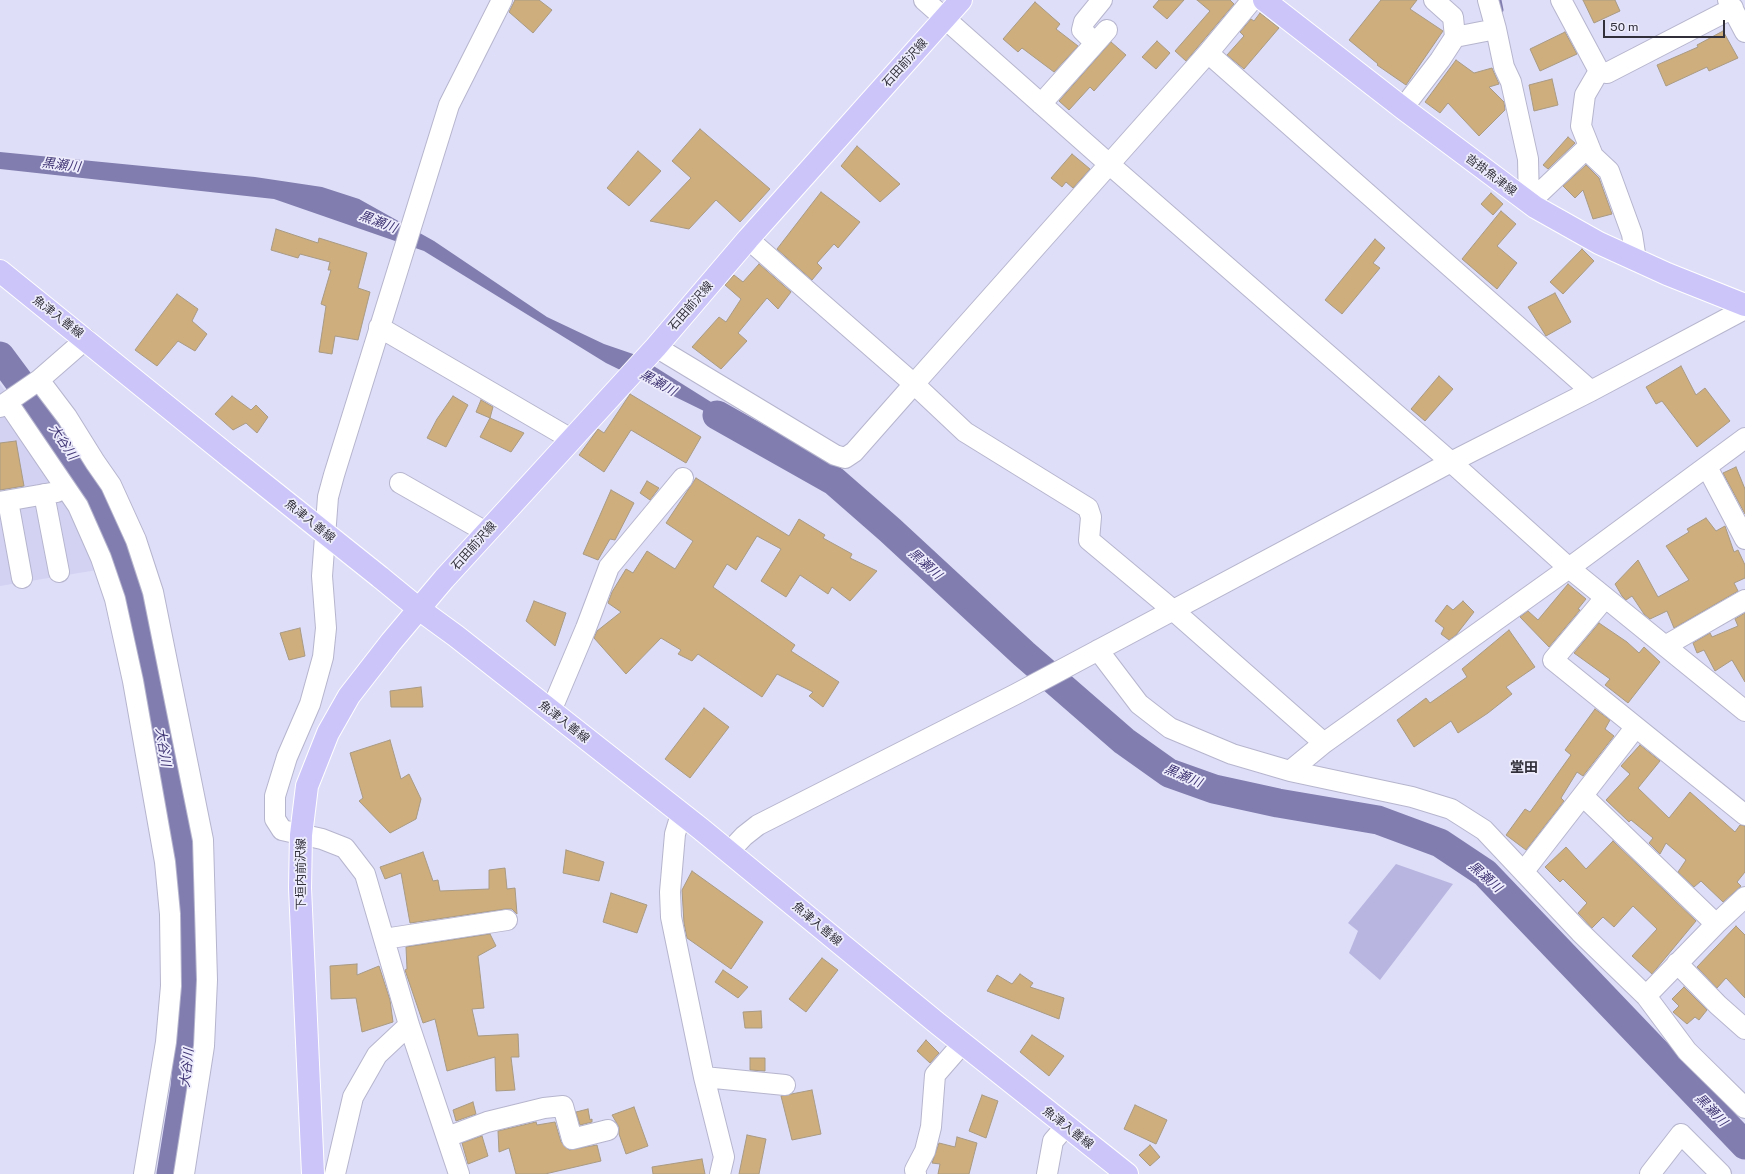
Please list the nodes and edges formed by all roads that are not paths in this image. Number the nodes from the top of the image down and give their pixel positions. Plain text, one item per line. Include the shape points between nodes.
1 (502, 0) edge
2 (924, 0) edge
3 (961, 0) edge
4 (1102, 0) edge
5 (1252, 0) edge
6 (1264, 0) edge
7 (1434, 0) edge
8 (1488, 0) edge
9 (1561, 0) edge
10 (1730, 4) edge
11 (945, 19) junction
12 (1496, 29) junction
13 (1745, 32) edge
14 (1455, 37) junction
15 (1208, 53) junction
16 (1598, 71) junction
17 (1042, 104) junction
18 (1403, 108) junction
19 (1589, 146) junction
20 (1109, 164) junction
21 (1529, 203) junction
22 (748, 239) junction
23 (1636, 260) junction
24 (0, 271) edge
25 (1745, 305) edge
26 (1745, 309) edge
27 (379, 327) junction
28 (86, 339) junction
29 (656, 347) junction
30 (39, 380) junction
31 (914, 384) junction
32 (1591, 391) junction
33 (4, 405) edge
34 (1745, 438) edge
35 (571, 439) junction
36 (1451, 462) junction
37 (1707, 467) junction
38 (683, 478) dead end
39 (400, 483) dead end
40 (67, 490) junction
41 (44, 494) junction
42 (4, 501) edge
43 (486, 532) junction
44 (1745, 539) edge
45 (1569, 568) junction
46 (59, 572) dead end
47 (22, 578) dead end
48 (1605, 598) junction
49 (1745, 600) edge
50 (419, 609) junction
51 (1174, 611) junction
52 (1665, 646) junction
53 (1098, 650) junction
54 (551, 711) junction
55 (1745, 711) edge
56 (1635, 728) junction
57 (1324, 743) junction
58 (1290, 771) junction
59 (1583, 796) junction
60 (681, 814) junction
61 (1745, 816) edge
62 (301, 835) junction
63 (729, 852) junction
64 (1524, 871) junction
65 (1744, 902) edge
66 (507, 920) dead end
67 (1716, 924) junction
68 (384, 939) junction
69 (1678, 963) junction
70 (1646, 996) junction
71 (409, 1025) junction
72 (1745, 1029) edge
73 (962, 1044) junction
74 (704, 1077) junction
75 (785, 1085) dead end
76 (1745, 1108) edge
77 (1066, 1126) junction
78 (608, 1130) dead end
79 (447, 1137) junction
80 (144, 1174) edge
81 (184, 1174) edge
82 (313, 1174) edge
83 (335, 1174) edge
84 (459, 1174) edge
85 (720, 1174) edge
86 (916, 1174) edge
87 (1047, 1174) edge
88 (1126, 1174) edge
89 (1650, 1174) edge
90 (1721, 1174) edge

1 - 27 street via 449,105
2 - 11 street
3 - 11 main road, 石田前沢線
4 - 17 street via 1084,22 1082,30 1101,36
5 - 15 street
6 - 18 main road, 沓掛魚津線
7 - 14 street via 1453,17
8 - 12 street
9 - 16 street
10 - 13 street
10 - 16 street via 1608,73
11 - 17 street
11 - 22 main road, 石田前沢線
12 - 14 street
12 - 21 street via 1528,159
14 - 18 street
15 - 20 street
15 - 32 street
16 - 19 street via 1585,95 1581,126
17 - 20 street
18 - 21 main road, 沓掛魚津線
19 - 21 street
19 - 23 street via 1594,156 1609,172 1632,234
20 - 31 street
20 - 36 street
21 - 23 main road, 沓掛魚津線 via 1599,243
22 - 29 main road, 石田前沢線
22 - 31 street
23 - 25 main road, 沓掛魚津線
24 - 28 main road, 魚津入善線
26 - 32 street
27 - 35 street
27 - 62 street via 328,497 322,576 326,628 322,657 310,704 287,757 274,796 275,819 282,830
28 - 30 street
28 - 50 main road, 魚津入善線, bridge
29 - 31 street via 835,455 845,458 854,452
29 - 35 main road, 石田前沢線
30 - 33 street
30 - 81 street via 67,416 111,485 136,540 160,622 203,840 206,929 204,1046
31 - 51 street via 965,432 1088,508 1091,517 1089,540
32 - 36 street
33 - 40 street
34 - 37 street
35 - 43 main road, 石田前沢線
36 - 45 street
36 - 51 street
37 - 44 street
37 - 45 street
38 - 54 street via 610,567
39 - 43 street
40 - 41 street
40 - 80 street via 78,506 115,599 133,681 165,862 170,914 171,986 166,1042
41 - 42 street
41 - 46 street
42 - 47 street
43 - 50 main road, 石田前沢線
45 - 48 street
45 - 57 street
48 - 52 street
48 - 56 street via 1553,660
49 - 52 street
50 - 54 main road, 魚津入善線
50 - 62 main road, 下垣内前沢線 via 349,696 328,733 307,786
51 - 53 street
51 - 57 street
52 - 55 street
53 - 58 street via 1139,704 1170,728 1232,754
53 - 63 street via 758,825
54 - 60 main road, 魚津入善線
56 - 59 street
56 - 61 street
57 - 58 street
58 - 64 street via 1412,797 1451,809 1484,830
59 - 64 street
59 - 67 street
60 - 63 main road, 魚津入善線
60 - 74 street via 675,834 670,892 671,917
62 - 68 street via 322,839 345,848 365,874
62 - 82 main road, 下垣内前沢線 via 300,888
63 - 73 main road, 魚津入善線
64 - 70 street via 1580,932
65 - 67 street
66 - 68 street
67 - 69 street
68 - 71 street
69 - 70 street
69 - 72 street
70 - 76 street via 1687,1051
71 - 79 street
71 - 83 street via 377,1055 353,1097
73 - 77 main road, 魚津入善線
73 - 86 street via 935,1075 931,1127 925,1151 915,1170
74 - 75 street
74 - 85 street via 724,1157
77 - 87 street via 1053,1141
77 - 88 main road, 魚津入善線
78 - 79 street via 572,1139 563,1106 487,1122
79 - 84 street
89 - 90 street via 1681,1134

